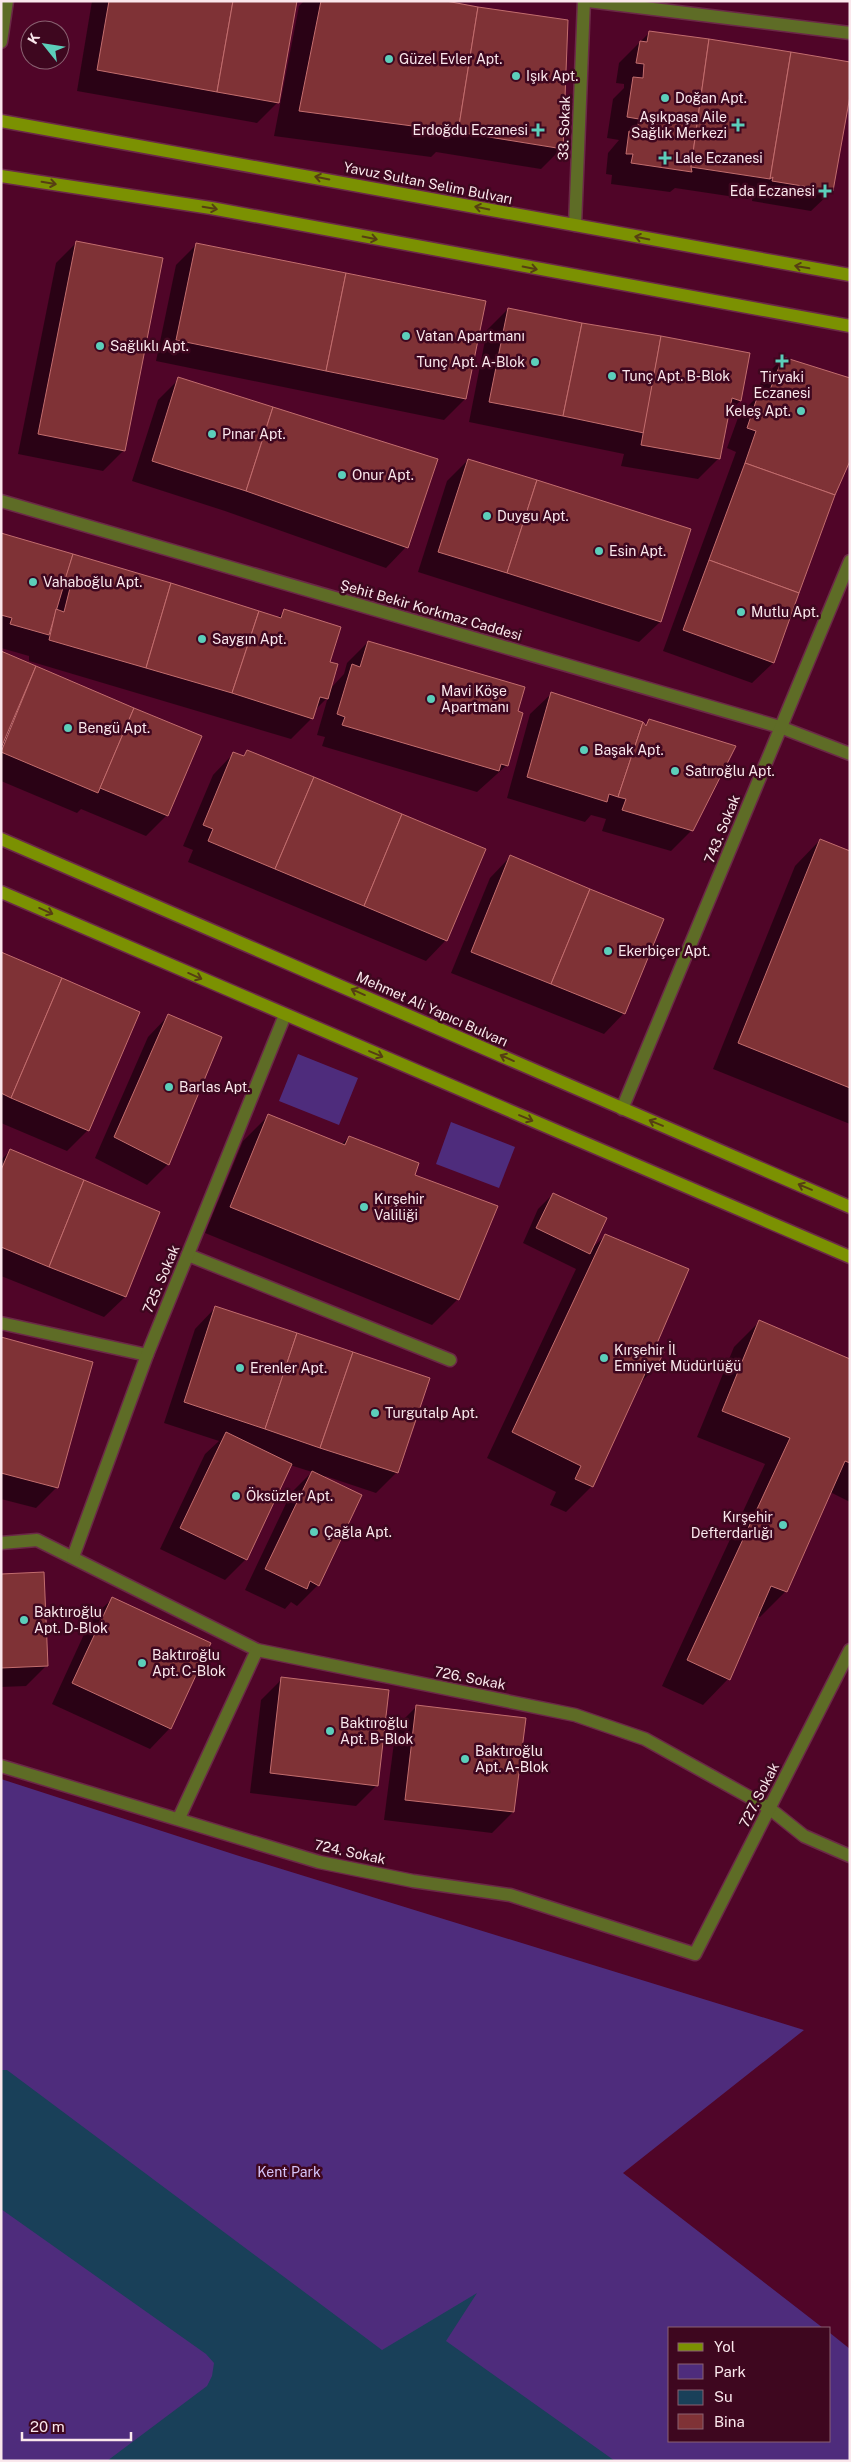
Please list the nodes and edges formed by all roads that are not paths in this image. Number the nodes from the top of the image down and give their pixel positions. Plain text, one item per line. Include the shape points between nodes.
1 (8, 1) edge
2 (584, 1) edge
3 (588, 1) edge
4 (850, 33) edge
5 (1, 42) edge
6 (1, 121) edge
7 (1, 176) edge
8 (575, 225) junction
9 (850, 275) edge
10 (850, 326) edge
11 (1, 501) edge
12 (850, 560) edge
13 (780, 727) junction
14 (850, 754) edge
15 (1, 839) edge
16 (1, 892) edge
17 (284, 1015) junction
18 (622, 1109) junction
19 (850, 1207) edge
20 (188, 1255) junction
21 (850, 1258) edge
22 (1, 1323) edge
23 (147, 1355) junction
24 (450, 1360) dead end
25 (1, 1543) edge
26 (73, 1557) junction
27 (257, 1650) junction
28 (850, 1650) edge
29 (1, 1766) edge
30 (769, 1808) junction
31 (179, 1818) junction
32 (850, 1856) edge
33 (695, 1954) joint

1 - 5 street
2 - 8 street, 33. Sokak
3 - 4 street
8 -> 6 main road, Yavuz Sultan Selim Bulvarı
7 -> 10 main road via 211,208
9 -> 8 main road, Yavuz Sultan Selim Bulvarı
11 - 13 street, Şehit Bekir Korkmaz Caddesi
12 - 13 street, 743. Sokak
13 - 14 street, Şehit Bekir Korkmaz Caddesi
13 - 18 street, 743. Sokak
18 -> 15 main road, Mehmet Ali Yapıcı Bulvarı
16 -> 17 main road
17 - 20 street, 725. Sokak
17 -> 21 main road
19 -> 18 main road, Mehmet Ali Yapıcı Bulvarı
20 - 23 street, 725. Sokak
20 - 24 street
22 - 23 street
23 - 26 street, 725. Sokak
25 - 26 street, 726. Sokak via 37,1540
26 - 27 street, 726. Sokak
27 - 30 street, 726. Sokak via 575,1715 644,1740
27 - 31 street
28 - 30 street, 727. Sokak
29 - 31 street, 724. Sokak
30 - 32 street, 726. Sokak via 804,1836
30 - 33 street, 727. Sokak
31 - 33 street, 724. Sokak via 319,1862 414,1881 510,1894

